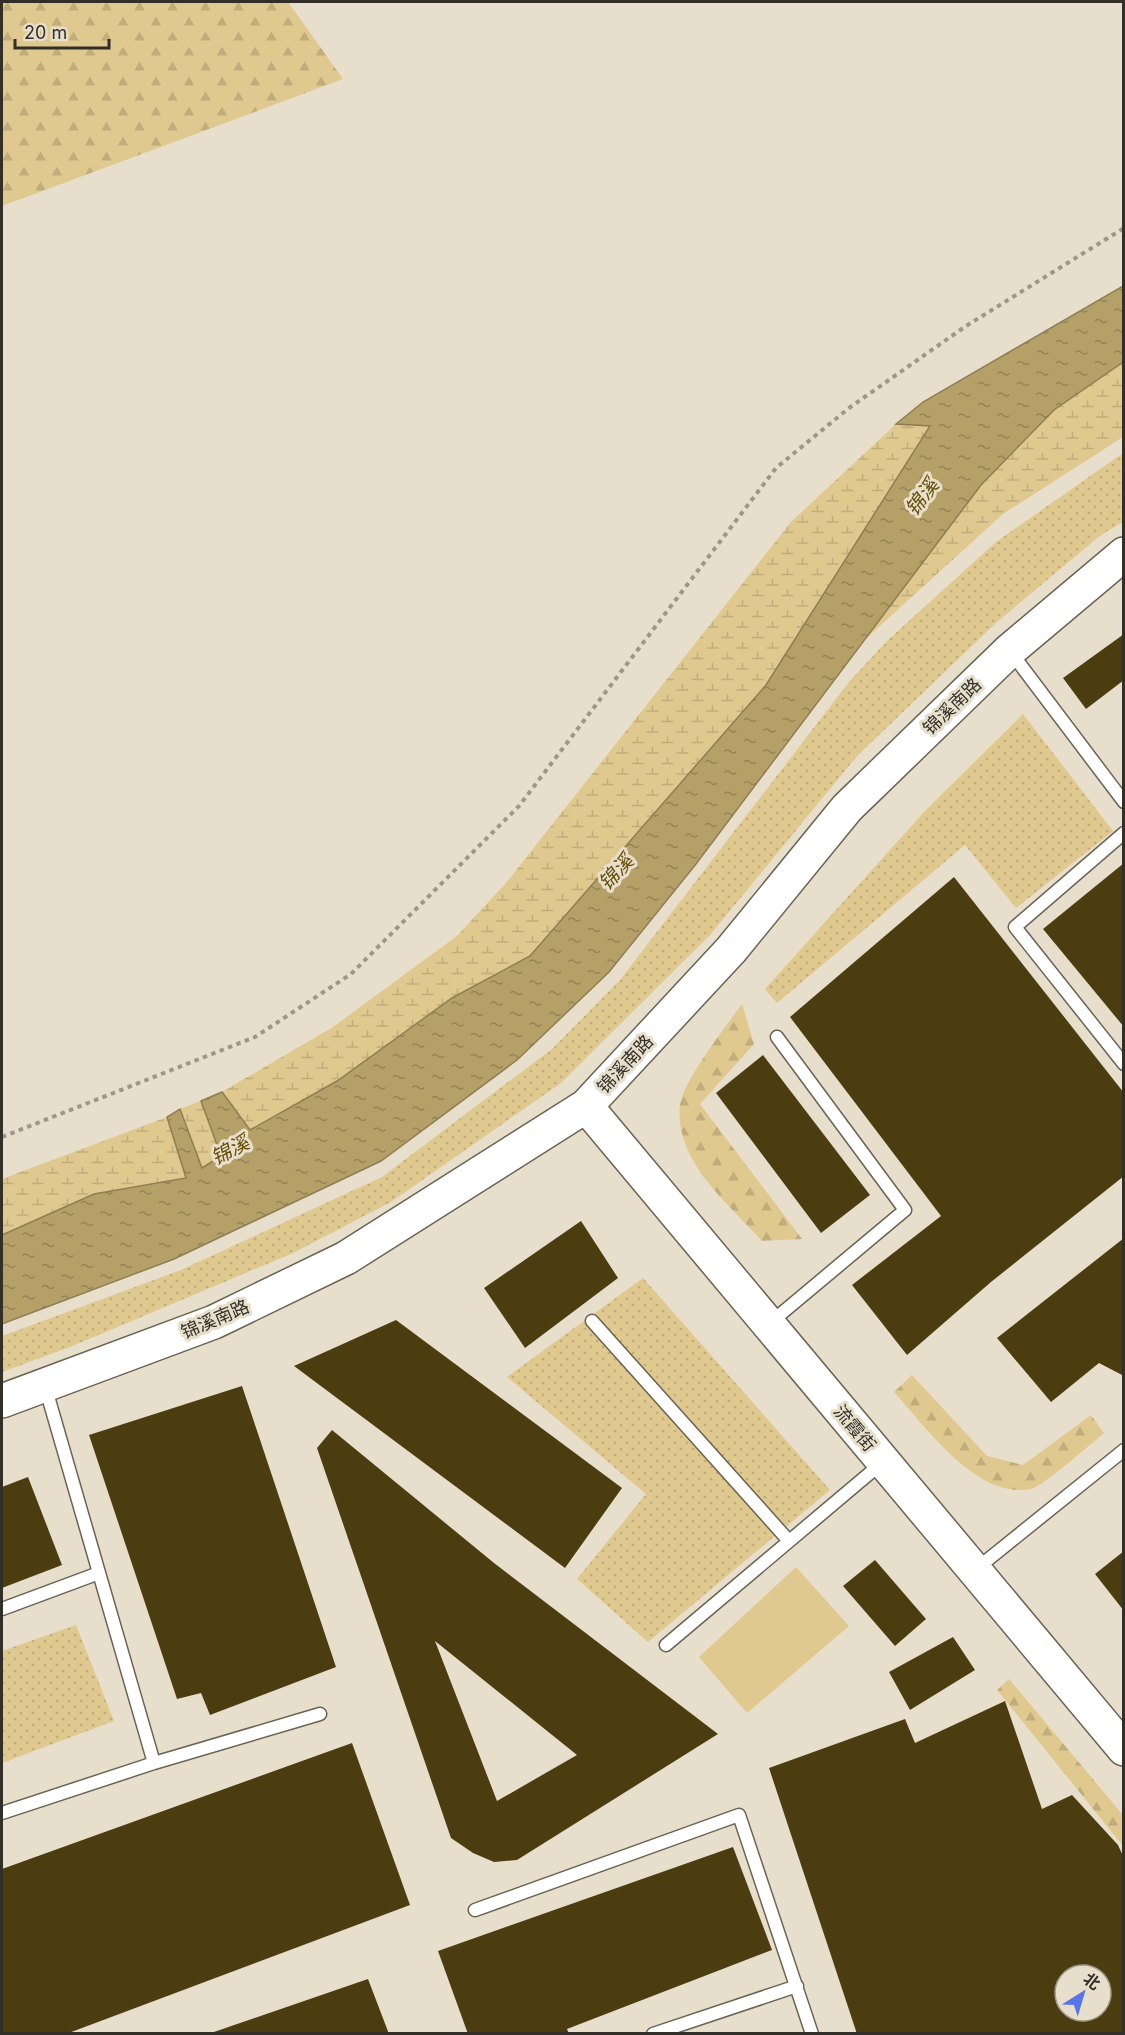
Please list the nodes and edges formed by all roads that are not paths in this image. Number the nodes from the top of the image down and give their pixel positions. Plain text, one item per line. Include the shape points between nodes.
1 (1124, 554) edge
2 (1010, 650) junction
3 (1124, 802) edge
4 (1124, 833) edge
5 (777, 1037) dead end
6 (1124, 1064) edge
7 (586, 1106) junction
8 (592, 1321) dead end
9 (768, 1324) junction
10 (45, 1385) junction
11 (2, 1401) edge
12 (1124, 1450) edge
13 (884, 1462) junction
14 (789, 1541) junction
15 (974, 1571) junction
16 (99, 1573) junction
17 (2, 1609) edge
18 (666, 1645) dead end
19 (320, 1714) dead end
20 (1124, 1749) edge
21 (154, 1763) junction
22 (2, 1813) edge
23 (475, 1910) dead end
24 (797, 1986) junction
25 (653, 2034) edge
26 (813, 2034) edge

1 - 2 street, 锦溪南路
2 - 3 lane
2 - 7 street, 锦溪南路 via 848,808 731,950
4 - 6 lane via 1014,927
5 - 9 lane via 905,1210
7 - 9 street, 流霞街
7 - 10 street, 锦溪南路 via 346,1258 214,1322
8 - 14 lane
9 - 13 street, 流霞街
10 - 11 street, 锦溪南路
10 - 16 lane
12 - 15 lane
13 - 14 lane
13 - 15 street, 流霞街
14 - 18 lane
15 - 20 street, 流霞街
16 - 17 lane
16 - 21 lane
19 - 21 lane
21 - 22 lane
23 - 24 lane via 739,1815
24 - 25 lane
24 - 26 lane

